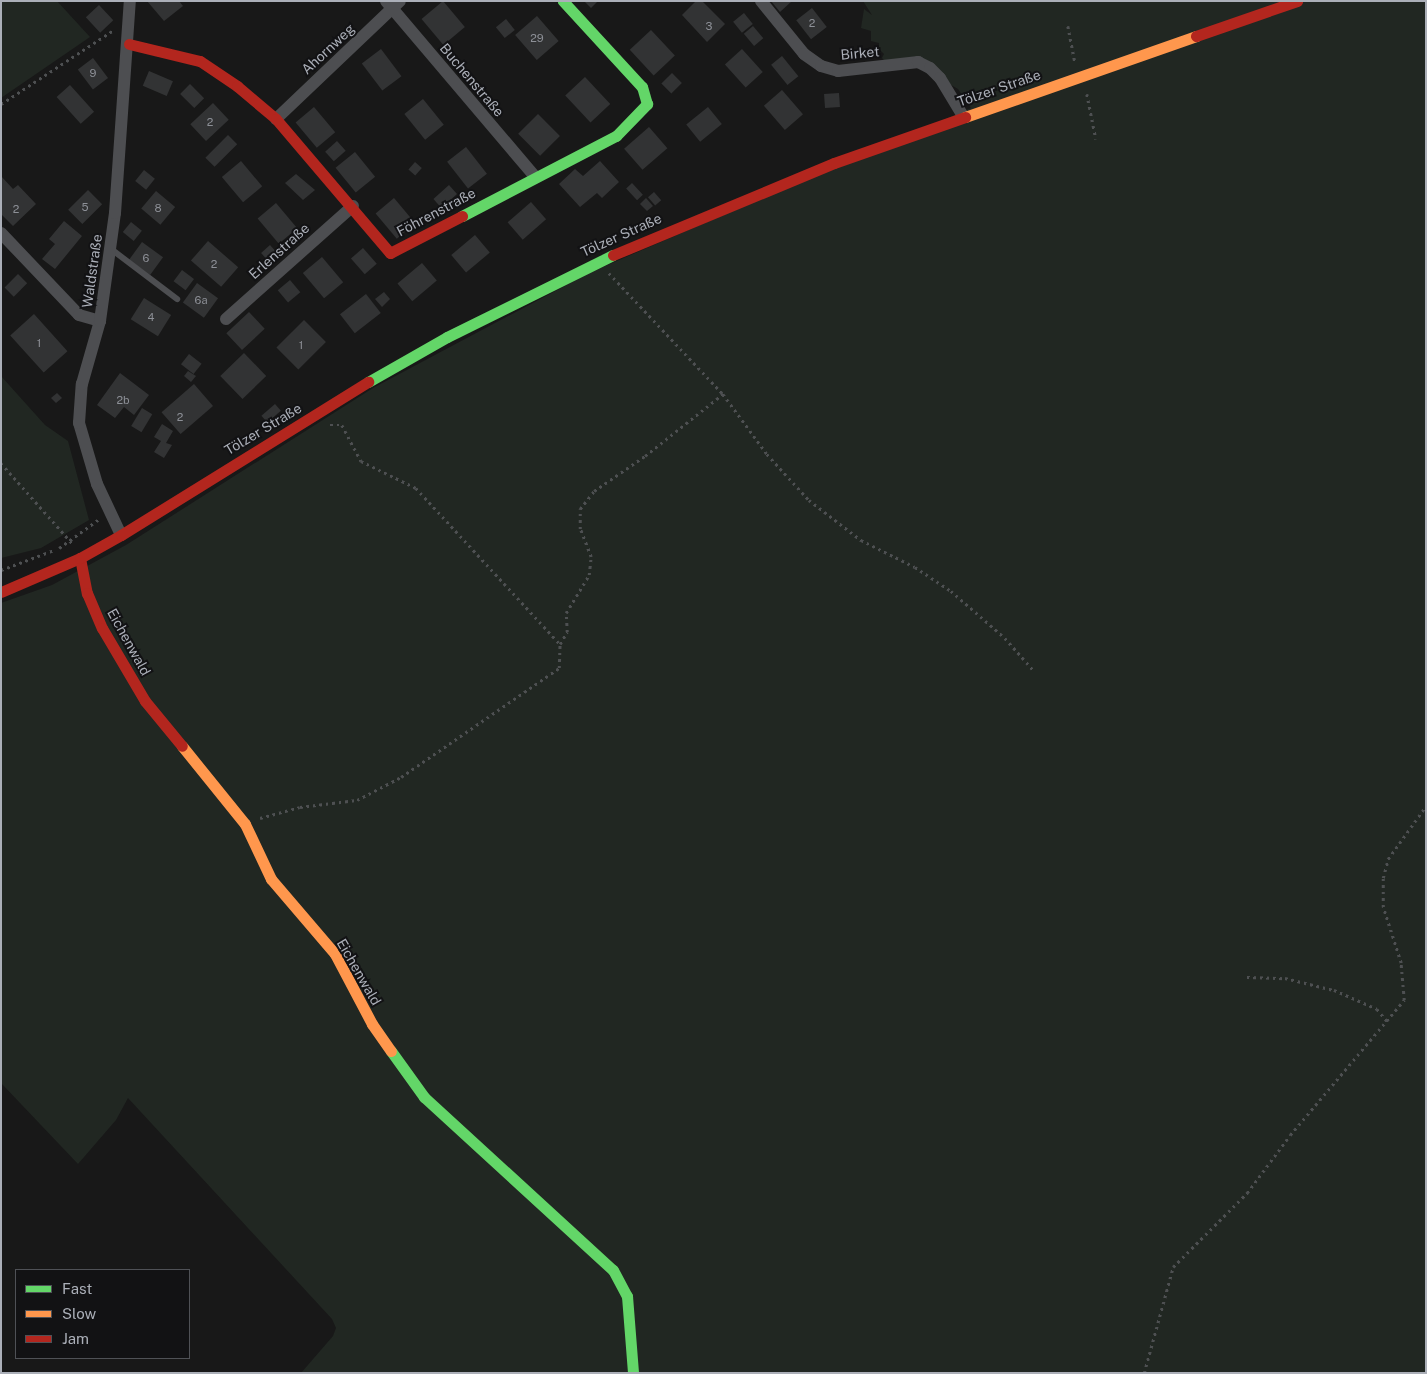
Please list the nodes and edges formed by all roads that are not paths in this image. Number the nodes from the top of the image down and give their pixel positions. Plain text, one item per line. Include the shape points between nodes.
1 (130, 1) edge
2 (563, 1) edge
3 (761, 1) edge
4 (1297, 1) edge
5 (393, 4) edge
6 (129, 44) junction
7 (963, 116) junction
8 (276, 119) junction
9 (534, 177) junction
10 (353, 206) junction
11 (1, 233) edge
12 (111, 249) junction
13 (177, 299) dead end
14 (226, 319) dead end
15 (100, 321) junction
16 (121, 536) junction
17 (80, 558) junction
18 (1, 592) edge
19 (633, 1373) edge

1 - 6 street, Waldstraße
2 - 9 street, Föhrenstraße via 642,87 647,104 616,136
3 - 7 street, Birket via 804,54 821,66 838,71 918,62 940,78
4 - 7 street, Tölzer Straße
5 - 8 street, Ahornweg
5 - 9 street, Buchenstraße
6 - 8 street, Föhrenstraße via 200,61 237,86
6 - 12 street, Waldstraße
7 - 16 street, Tölzer Straße via 825,166 598,261 447,337
8 - 10 street, Föhrenstraße
9 - 10 street, Föhrenstraße via 390,253
10 - 14 street, Erlenstraße
11 - 15 street via 79,315
12 - 13 lane
12 - 15 street, Waldstraße
15 - 16 street, Waldstraße via 82,384 80,423 83,443
16 - 17 street, Tölzer Straße
17 - 18 street, Tölzer Straße
17 - 19 street, Eichenwald via 87,593 102,628 145,701 246,824 271,879 334,954 372,1024 424,1097 613,1270 627,1296

